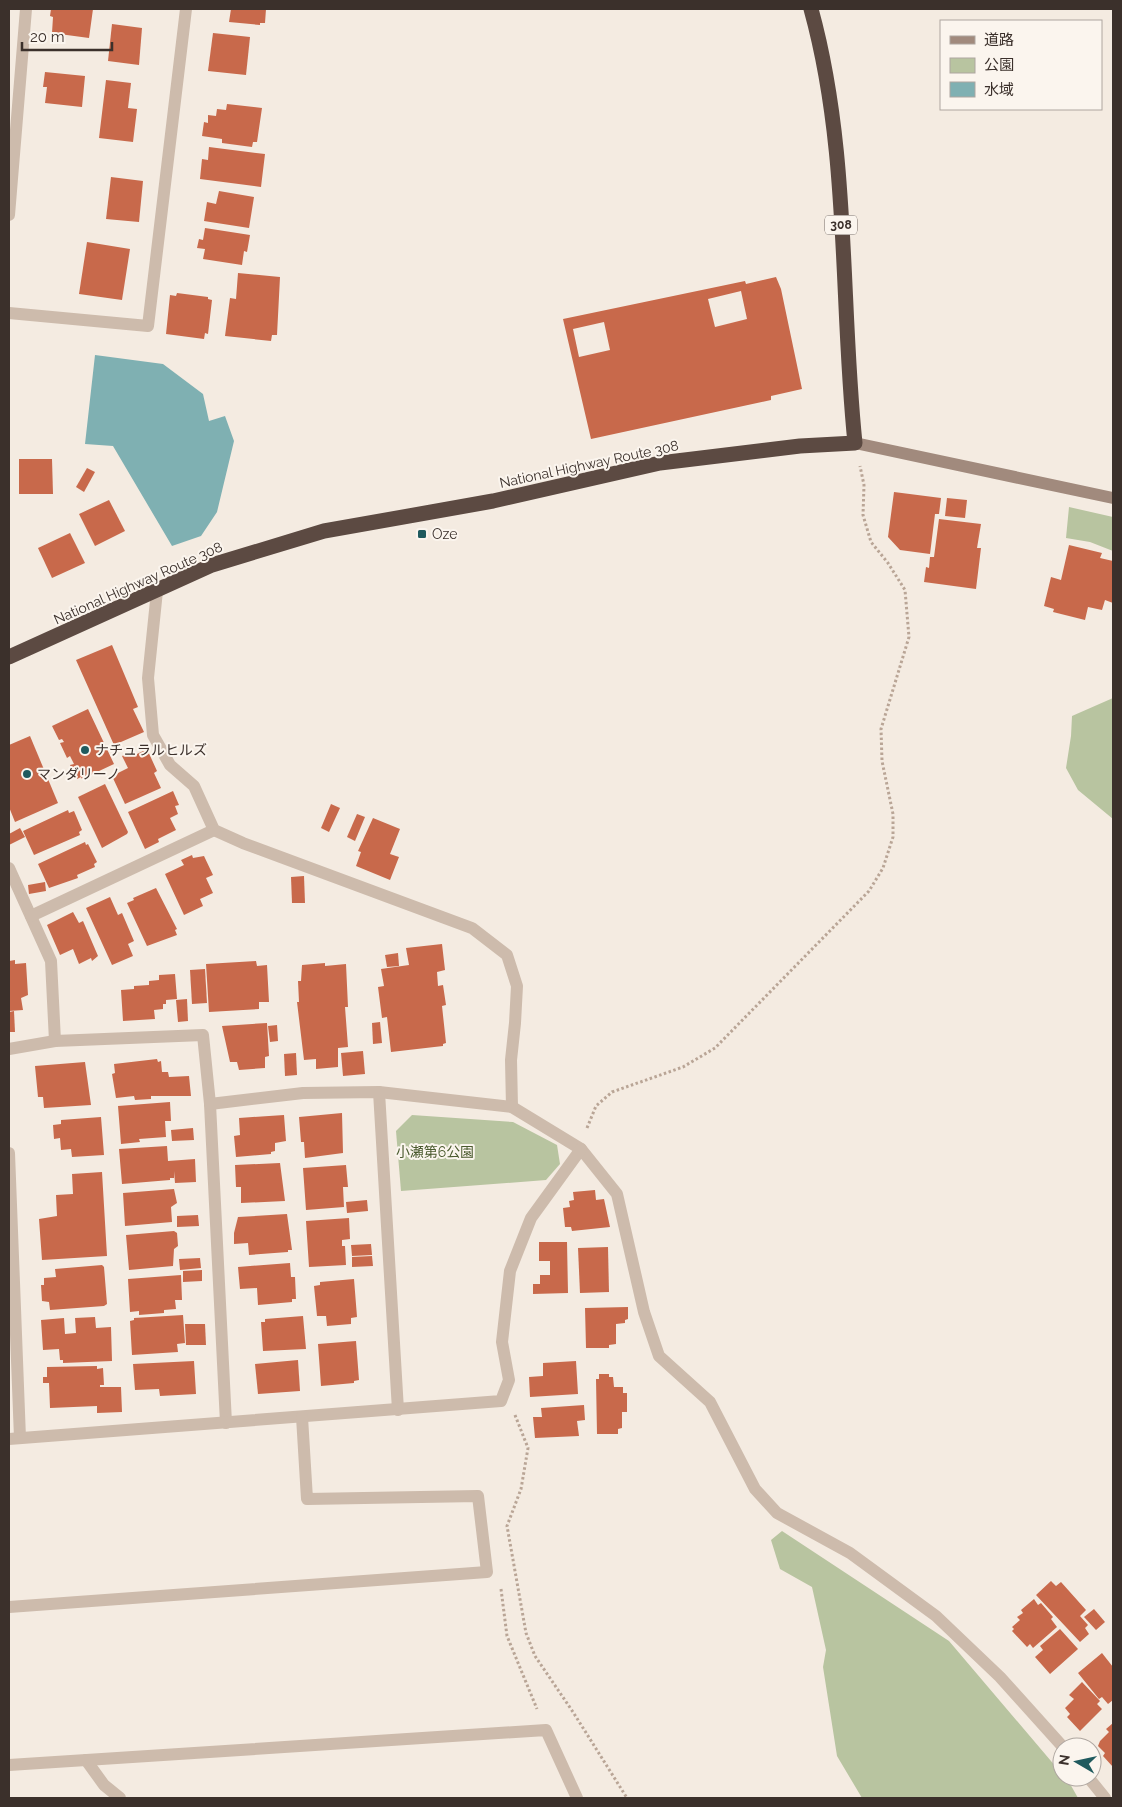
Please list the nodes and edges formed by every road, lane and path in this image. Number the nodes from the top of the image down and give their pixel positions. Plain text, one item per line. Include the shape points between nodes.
1 (26, 9) edge
2 (186, 9) edge
3 (811, 9) edge
4 (9, 215) edge
5 (9, 312) edge
6 (855, 443) junction
7 (1113, 498) edge
8 (157, 591) junction
9 (9, 657) edge
10 (214, 830) junction
11 (9, 868) edge
12 (31, 916) junction
13 (55, 1041) junction
14 (9, 1049) edge
15 (380, 1092) junction
16 (210, 1104) junction
17 (512, 1107) junction
18 (581, 1149) junction
19 (9, 1153) edge
20 (11, 1254) edge
21 (501, 1401) junction
22 (398, 1410) junction
23 (302, 1417) junction
24 (226, 1423) junction
25 (14, 1439) edge
26 (9, 1607) edge
27 (507, 1636) dead end
28 (546, 1730) junction
29 (1054, 1737) edge
30 (86, 1760) junction
31 (9, 1765) edge
32 (1096, 1787) edge
33 (120, 1798) edge
34 (577, 1798) edge
35 (627, 1798) edge
36 (1105, 1798) edge

1 - 4 street
2 - 5 street via 148,326
3 - 6 highway, 308 via 834,122
6 - 7 street
6 - 8 highway, National Highway Route 308 via 800,446 660,464 493,501 324,531 212,565
6 - 18 path via 864,485 863,515 871,542 905,590 908,612 909,637 881,729 882,761 893,814 892,837 883,868 869,891 715,1048 683,1067 612,1092 596,1106
8 - 9 highway, National Highway Route 308
8 - 10 street via 148,678 153,735 170,766 194,786
10 - 12 street
10 - 17 street via 472,928 506,955 517,986 511,1060
11 - 12 street
12 - 13 street via 51,961
13 - 14 street
13 - 16 street via 203,1035
15 - 16 street via 303,1093
15 - 17 street
15 - 22 street
16 - 24 street
17 - 18 street
18 - 21 street via 531,1218 510,1271 502,1342 509,1380
18 - 29 street via 618,1194 644,1312 659,1356 710,1402 755,1489 777,1513 850,1553 936,1616 1000,1677
19 - 20 street
20 - 25 street
21 - 22 street
21 - 35 path via 516,1417 528,1448 521,1489 507,1526 526,1633 535,1656
22 - 23 street
23 - 24 street
23 - 26 street via 307,1498 478,1496 487,1572
24 - 25 street
27 - 28 path
28 - 30 street
28 - 34 street
30 - 31 street
30 - 33 street via 104,1785
32 - 36 street

